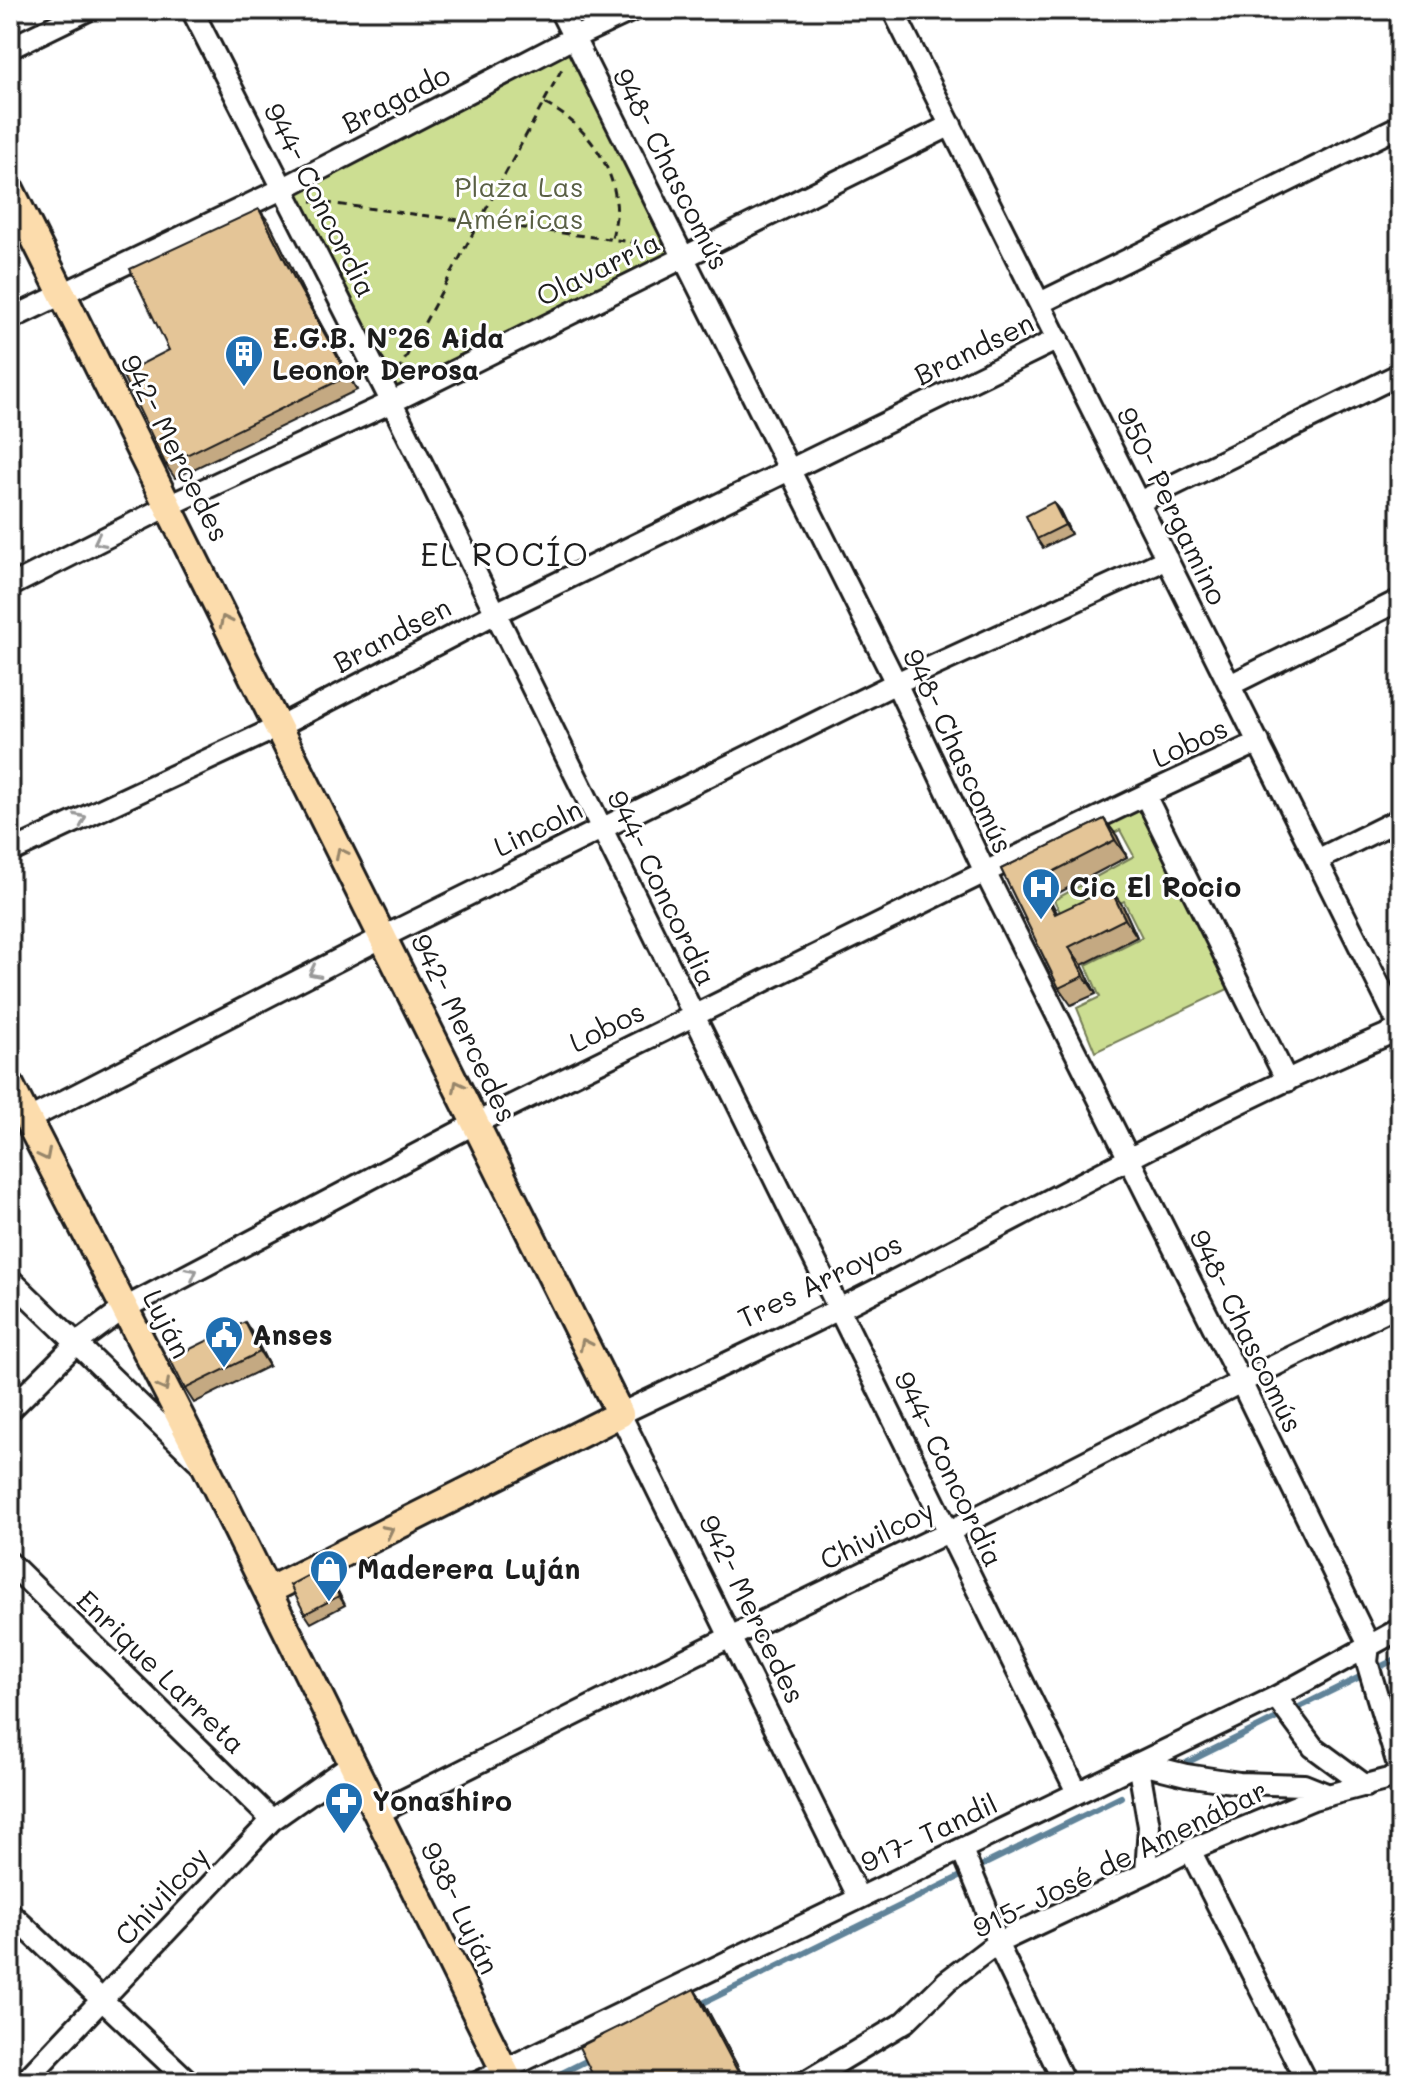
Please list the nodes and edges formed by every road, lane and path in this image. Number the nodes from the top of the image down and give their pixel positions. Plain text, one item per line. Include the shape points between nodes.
1 (88, 10) edge
2 (192, 10) edge
3 (560, 10) edge
4 (633, 10) edge
5 (893, 10) edge
6 (574, 41) junction
7 (10, 48) edge
8 (543, 104) junction
9 (951, 125) junction
10 (1400, 126) edge
11 (10, 189) edge
12 (285, 193) junction
13 (479, 222) junction
14 (612, 239) junction
15 (682, 252) junction
16 (62, 293) junction
17 (1040, 303) junction
18 (10, 319) edge
19 (1058, 339) junction
20 (1400, 374) edge
21 (389, 398) junction
22 (789, 470) junction
23 (1139, 502) junction
24 (168, 506) junction
25 (1167, 559) junction
26 (10, 586) edge
27 (1400, 600) edge
28 (496, 613) junction
29 (896, 683) junction
30 (1230, 685) junction
31 (278, 727) junction
32 (1259, 742) junction
33 (1145, 795) junction
34 (1400, 819) edge
35 (602, 828) junction
36 (10, 852) edge
37 (1317, 860) junction
38 (985, 872) junction
39 (383, 937) junction
40 (694, 1015) junction
41 (1400, 1028) edge
42 (1287, 1081) junction
43 (10, 1085) edge
44 (27, 1120) junction
45 (476, 1123) junction
46 (1129, 1158) junction
47 (10, 1279) edge
48 (1400, 1304) edge
49 (123, 1309) junction
50 (839, 1309) junction
51 (77, 1343) junction
52 (1241, 1382) junction
53 (10, 1410) edge
54 (620, 1414) junction
55 (208, 1471) junction
56 (948, 1532) junction
57 (10, 1563) edge
58 (268, 1591) junction
59 (1400, 1629) edge
60 (730, 1637) junction
61 (1369, 1645) junction
62 (1284, 1708) junction
63 (353, 1763) junction
64 (1138, 1763) junction
65 (1400, 1774) edge
66 (1366, 1786) junction
67 (1077, 1792) junction
68 (1329, 1795) junction
69 (378, 1813) junction
70 (272, 1820) junction
71 (1190, 1850) junction
72 (967, 1864) junction
73 (1146, 1873) junction
74 (859, 1898) junction
75 (10, 1913) edge
76 (997, 1943) junction
77 (102, 2000) junction
78 (507, 2076) edge
79 (24, 2082) edge
80 (189, 2082) edge
81 (479, 2082) edge
82 (805, 2082) edge
83 (1064, 2082) edge
84 (1307, 2082) edge

1 - 7 street
2 - 12 street, 944- Concordia
3 - 6 street, 948- Chascomús
4 - 6 street, Bragado
5 - 9 street, 950- Pergamino
6 - 8 path
6 - 12 street, Bragado
6 - 15 street, 948- Chascomús
8 - 13 path
8 - 14 path via 577,126 608,168 617,203
9 - 15 street, Olavarría
9 - 17 street, 950- Pergamino
10 - 17 street, Brandsen
11 - 16 main road, 942- Mercedes
12 - 13 path
12 - 16 street, Bragado
12 - 21 street, 944- Concordia
13 - 14 path
13 - 21 path
14 - 15 path
15 - 21 street, Olavarría
15 - 22 street, 948- Chascomús
16 - 18 street, Bragado
16 - 24 main road, 942- Mercedes
17 - 19 street, 950- Pergamino
19 - 22 street, Brandsen
19 - 23 street, 950- Pergamino
20 - 23 street
21 - 24 street, Olavarría
21 - 28 street, 944- Concordia
22 - 28 street, Brandsen
22 - 29 street, 948- Chascomús
23 - 25 street, 950- Pergamino
24 -> 26 street, Olavarría
31 -> 24 main road, 942- Mercedes
25 - 29 street, Lincoln
25 - 30 street, 950- Pergamino
27 - 30 street
28 - 31 street, Brandsen
28 - 35 street, 944- Concordia
29 - 35 street, Lincoln
29 - 38 street, 948- Chascomús
30 - 32 street, 950- Pergamino
36 -> 31 street, Brandsen
39 -> 31 main road, 942- Mercedes
32 - 33 street, Lobos
32 - 37 street, 950- Pergamino
33 - 38 street, Lobos
33 - 42 street
34 - 37 street
35 - 39 street, Lincoln
35 - 40 street, 944- Concordia
37 - 41 street, 950- Pergamino
38 - 40 street, Lobos
38 - 46 street, 948- Chascomús
39 -> 44 street, Lincoln
45 -> 39 main road, 942- Mercedes
40 - 45 street, Lobos
40 - 50 street, 944- Concordia
41 - 42 street, Tres Arroyos
42 - 46 street, Tres Arroyos
43 - 44 main road, Luján
44 -> 49 main road, Luján
49 -> 45 street, Lobos
54 -> 45 main road, 942- Mercedes
46 - 50 street, Tres Arroyos
46 - 52 street, 948- Chascomús
47 - 51 street
48 - 52 street, Chivilcoy
49 - 51 street, Lobos
49 -> 55 main road, Luján
50 - 54 street, Tres Arroyos
50 - 56 street, 944- Concordia
51 - 53 street, Lobos
51 - 55 street
52 - 56 street, Chivilcoy
52 - 61 street, 948- Chascomús
58 -> 54 main road, Tres Arroyos
54 - 60 street, 942- Mercedes
55 - 58 main road, Luján
56 - 60 street, Chivilcoy
56 - 67 street, 944- Concordia
57 - 70 street, Enrique Larreta
58 - 63 main road, 938- Luján
59 - 61 street, 917- Tandil
60 - 69 street, Chivilcoy
60 - 74 street, 942- Mercedes
61 - 62 street, 917- Tandil
61 - 65 street, 948- Chascomús via 1367,1662
62 - 64 street, 917- Tandil
62 - 66 street via 1313,1747
63 - 69 main road, 938- Luján
63 - 70 street, Chivilcoy
64 - 67 street, 917- Tandil
64 - 68 street via 1239,1783 1304,1785
64 - 73 street via 1149,1826
65 - 66 street, 915- José de Amenábar
66 - 68 street, 915- José de Amenábar
67 - 72 street, 917- Tandil
68 - 71 street, 915- José de Amenábar
69 - 78 main road, 938- Luján
70 - 77 street, Chivilcoy
71 - 73 street, 915- José de Amenábar
71 - 84 street
72 - 74 street, 917- Tandil
72 - 76 street
73 - 76 street, 915- José de Amenábar
74 - 78 street, 917- Tandil
75 - 77 street
76 - 82 street, 915- José de Amenábar via 905,2022
76 - 83 street
77 - 79 street, Chivilcoy
77 - 80 street
78 - 81 street, 917- Tandil

